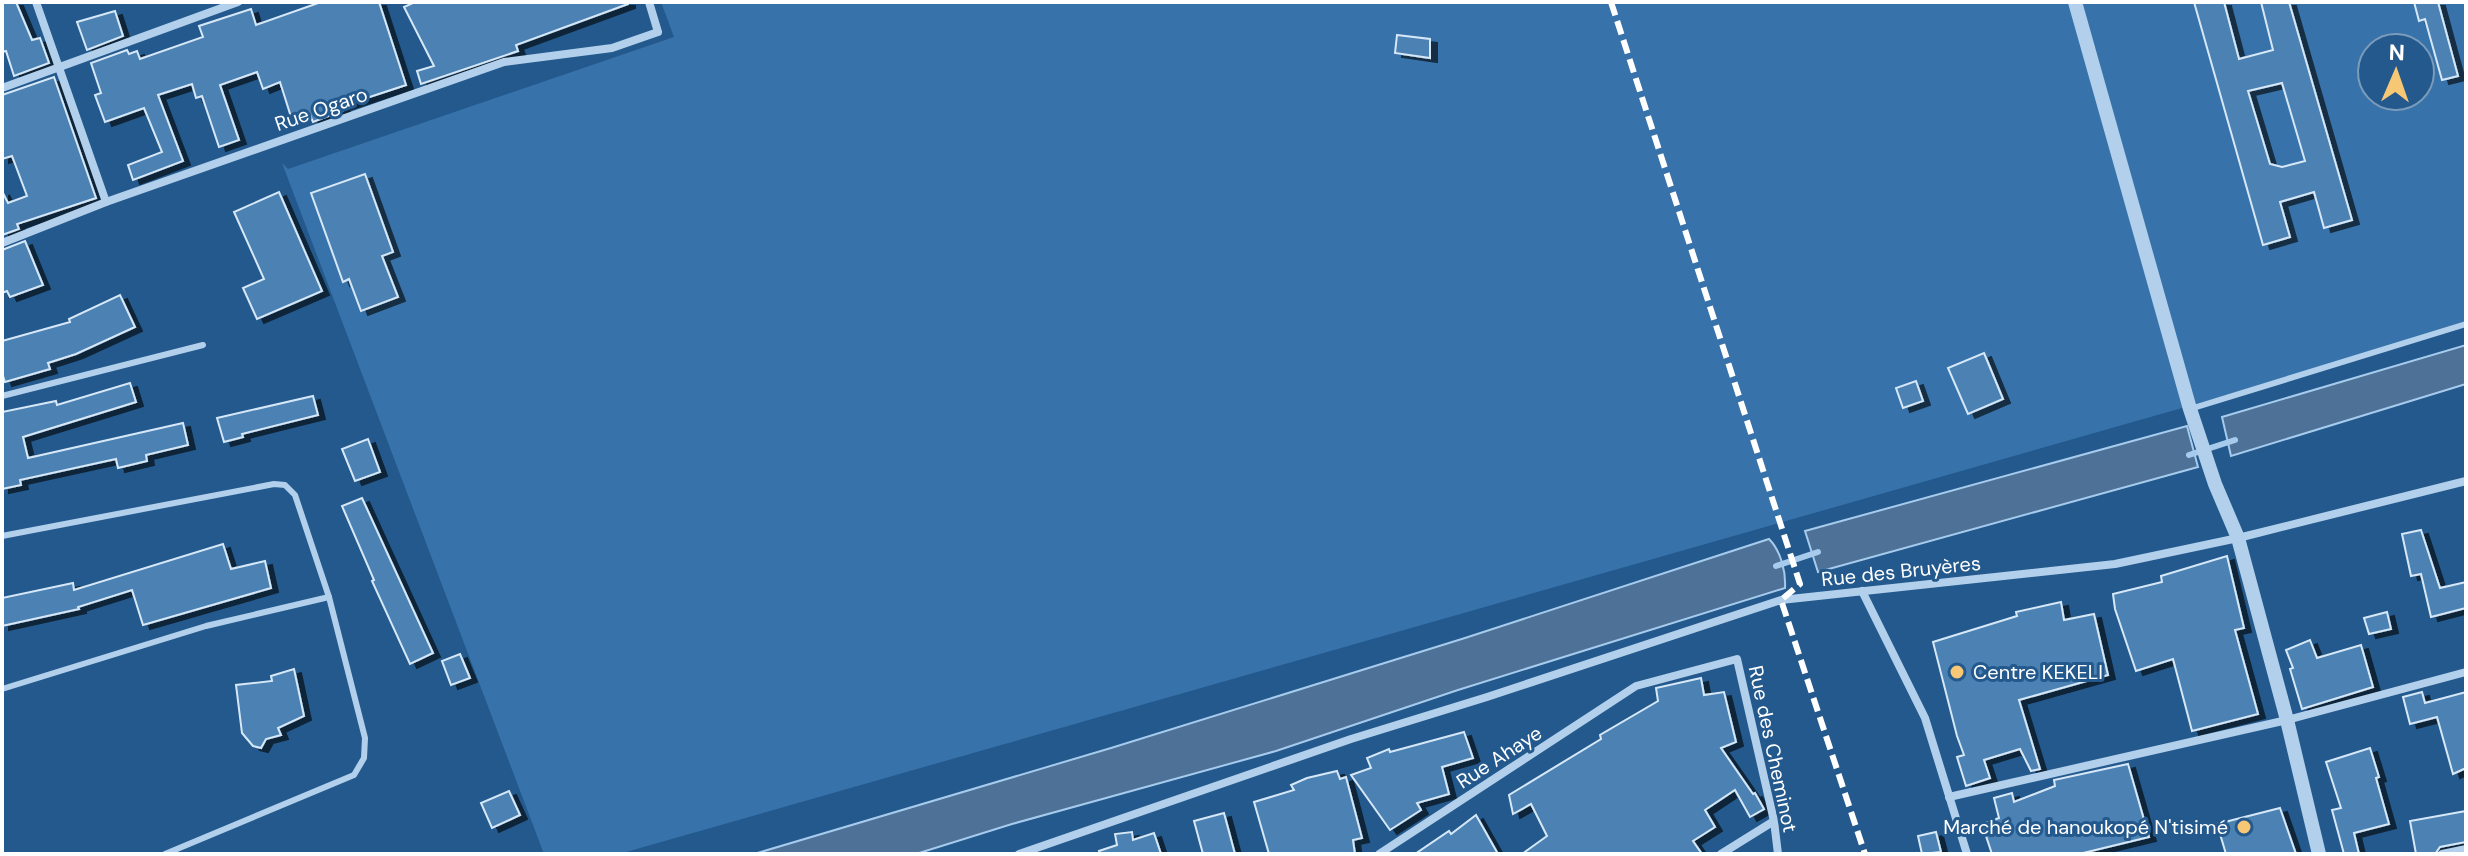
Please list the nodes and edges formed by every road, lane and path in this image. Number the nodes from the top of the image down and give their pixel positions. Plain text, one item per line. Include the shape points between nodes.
1 (36, 2) edge
2 (238, 2) edge
3 (649, 2) edge
4 (2075, 2) edge
5 (58, 67) junction
6 (2, 88) edge
7 (106, 202) junction
8 (2, 243) edge
9 (2466, 324) edge
10 (203, 345) dead end
11 (2, 396) edge
12 (2192, 414) junction
13 (2466, 481) edge
14 (2, 536) edge
15 (2238, 538) junction
16 (1862, 591) junction
17 (329, 597) junction
18 (2466, 672) edge
19 (1636, 686) joint
20 (2, 689) edge
21 (2287, 720) junction
22 (1949, 797) junction
23 (1774, 821) junction
24 (2466, 849) edge
25 (165, 854) edge
26 (1019, 854) edge
27 (1379, 854) edge
28 (1721, 854) edge
29 (1778, 854) edge
30 (1967, 854) edge
31 (2319, 854) edge
32 (2442, 854) edge

1 - 5 street
2 - 5 street
3 - 7 street, Rue Ogaro via 658,32 612,48 504,62
4 - 12 street
5 - 6 street
5 - 7 street
7 - 8 street, Rue Ogaro
9 - 12 lane
10 - 11 lane
12 - 15 street
13 - 15 street, Rue des Bruyères
14 - 17 lane via 285,485 295,495
15 - 16 street, Rue des Bruyères via 2115,564
15 - 21 street
16 - 22 street via 1925,718
16 - 26 street, Rue des Bruyères via 1781,600 1351,739
17 - 20 lane via 206,626
17 - 25 lane via 365,738 364,758 354,775
18 - 21 street
19 - 23 street, Rue des Cheminot via 1737,659
19 - 27 street, Rue Ahaye
21 - 22 street
21 - 31 street
22 - 30 street
23 - 28 street
23 - 29 street, Rue des Cheminot
24 - 32 street

